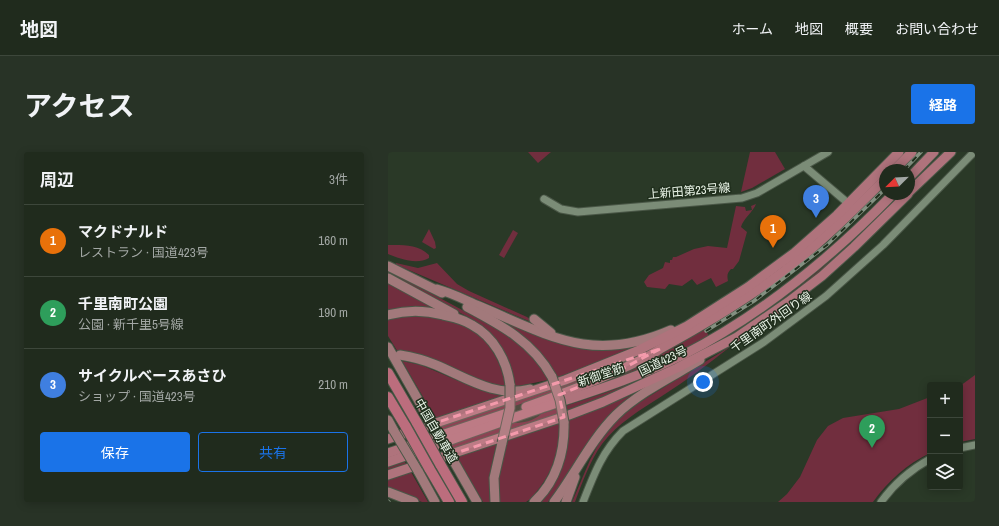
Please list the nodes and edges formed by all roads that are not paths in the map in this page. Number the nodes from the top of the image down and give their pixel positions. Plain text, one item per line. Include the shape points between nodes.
1 (828, 152) edge
2 (899, 152) edge
3 (912, 152) edge
4 (934, 152) edge
5 (945, 152) edge
6 (950, 152) edge
7 (974, 152) edge
8 (900, 164) edge
9 (804, 166) junction
10 (931, 170) junction
11 (915, 172) edge
12 (879, 185) edge
13 (915, 186) edge
14 (544, 199) dead end
15 (887, 200) edge
16 (901, 200) edge
17 (849, 204) junction
18 (388, 266) edge
19 (388, 278) edge
20 (437, 289) junction
21 (388, 315) edge
22 (534, 319) dead end
23 (696, 320) junction
24 (473, 325) junction
25 (737, 337) junction
26 (564, 340) junction
27 (388, 347) edge
28 (660, 349) junction
29 (400, 355) dead end
30 (388, 373) edge
31 (558, 380) junction
32 (388, 397) edge
33 (388, 420) edge
34 (388, 439) edge
35 (975, 445) edge
36 (963, 447) edge
37 (388, 453) edge
38 (583, 459) junction
39 (927, 461) edge
40 (388, 462) edge
41 (388, 476) edge
42 (388, 492) edge
43 (414, 502) edge
44 (435, 502) edge
45 (449, 502) edge
46 (462, 502) edge
47 (477, 502) edge
48 (495, 502) edge
49 (534, 502) edge
50 (554, 502) edge
51 (566, 502) edge
52 (583, 502) edge
53 (880, 502) edge

1 - 9 street, 上新田第23号線
2 - 17 highway, 国道423号
3 - 8 highway
4 - 11 highway
5 - 10 highway
6 - 10 highway, 国道423号
7 - 52 street, 千里南町外回り線 via 876,252 826,296 770,337 623,431 602,457
9 - 14 street, 上新田第23号線 via 757,193 740,198 578,212 561,209
9 - 17 street
10 - 13 highway, 国道423号
12 - 28 highway, 新御堂筋 via 798,261 721,315
15 - 40 highway, 新御堂筋 via 846,241 792,286 737,324 686,354 628,378
16 - 25 highway, 国道423号 via 822,276
17 - 23 highway, 国道423号 via 779,265
18 - 20 main road
19 - 24 main road
20 - 26 main road
20 - 31 main road via 516,335 539,356
21 - 24 main road via 406,311 425,312 457,318
22 - 26 main road
23 - 26 main road via 652,338 625,344 595,346
23 - 31 highway, 国道423号 via 637,351
24 - 48 main road, bridge via 486,335 497,349 507,368 510,385 510,408 494,478
25 - 38 main road via 624,408 606,427
25 - 41 highway, 国道423号 via 602,402
27 - 47 main road, bridge
28 - 31 highway via 613,367
28 - 37 highway, 新御堂筋 via 620,370 564,393
29 - 31 main road via 424,361 476,384 497,390 524,390
30 - 46 highway, 中国自動車道, bridge
31 - 34 highway, 国道423号
31 - 49 main road, bridge via 564,422 562,448 557,468 546,488
32 - 45 highway, 中国自動車道, bridge
33 - 44 main road, bridge
35 - 36 street
38 - 50 main road
38 - 51 main road
39 - 53 street via 906,475
42 - 43 main road

